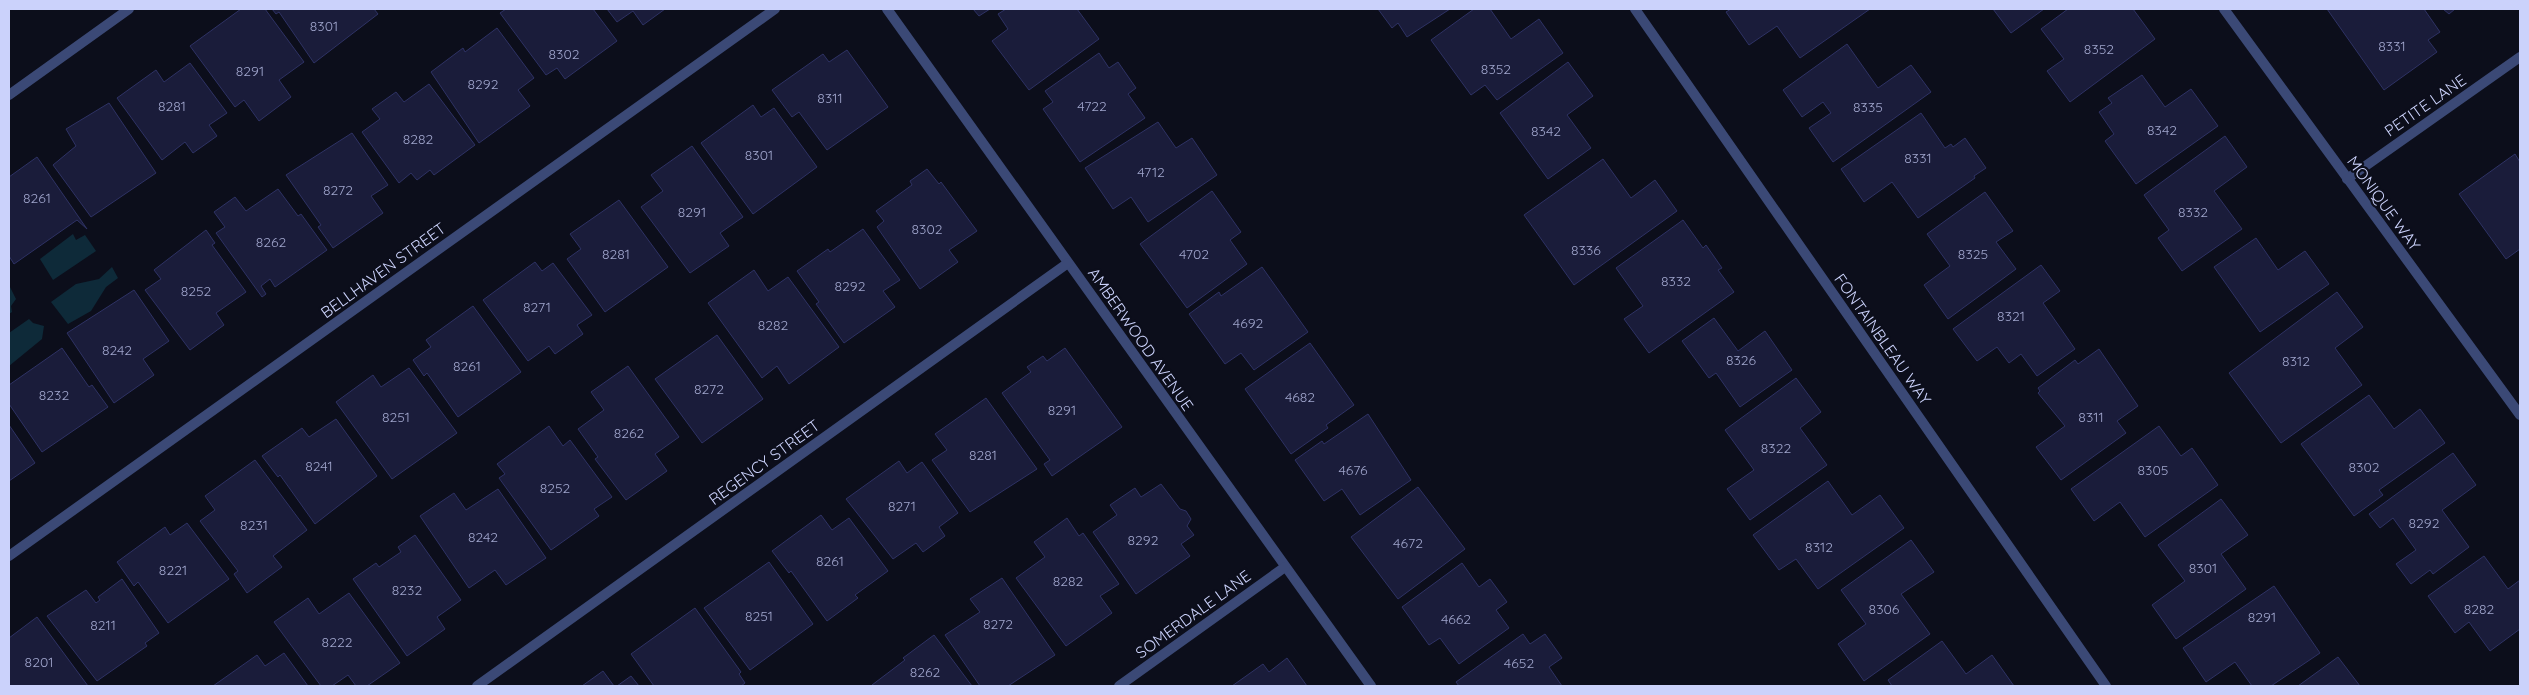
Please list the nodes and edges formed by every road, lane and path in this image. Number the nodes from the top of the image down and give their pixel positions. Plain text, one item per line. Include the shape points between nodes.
1 (129, 9) edge
2 (775, 9) edge
3 (887, 9) edge
4 (1635, 9) edge
5 (2224, 9) edge
6 (2520, 56) edge
7 (9, 95) edge
8 (2347, 179) junction
9 (1068, 263) junction
10 (2520, 415) edge
11 (9, 556) edge
12 (1284, 567) junction
13 (477, 686) edge
14 (1119, 686) edge
15 (1371, 686) edge
16 (2106, 686) edge

1 - 7 street
2 - 11 street, BELLHAVEN STREET
3 - 9 street, AMBERWOOD AVENUE
4 - 16 street, FONTAINBLEAU WAY
5 - 8 street, MONIQUE WAY
6 - 8 street, PETITE LANE
8 - 10 street, MONIQUE WAY
9 - 12 street, AMBERWOOD AVENUE
9 - 13 street, REGENCY STREET
12 - 14 street, SOMERDALE LANE
12 - 15 street, AMBERWOOD AVENUE

